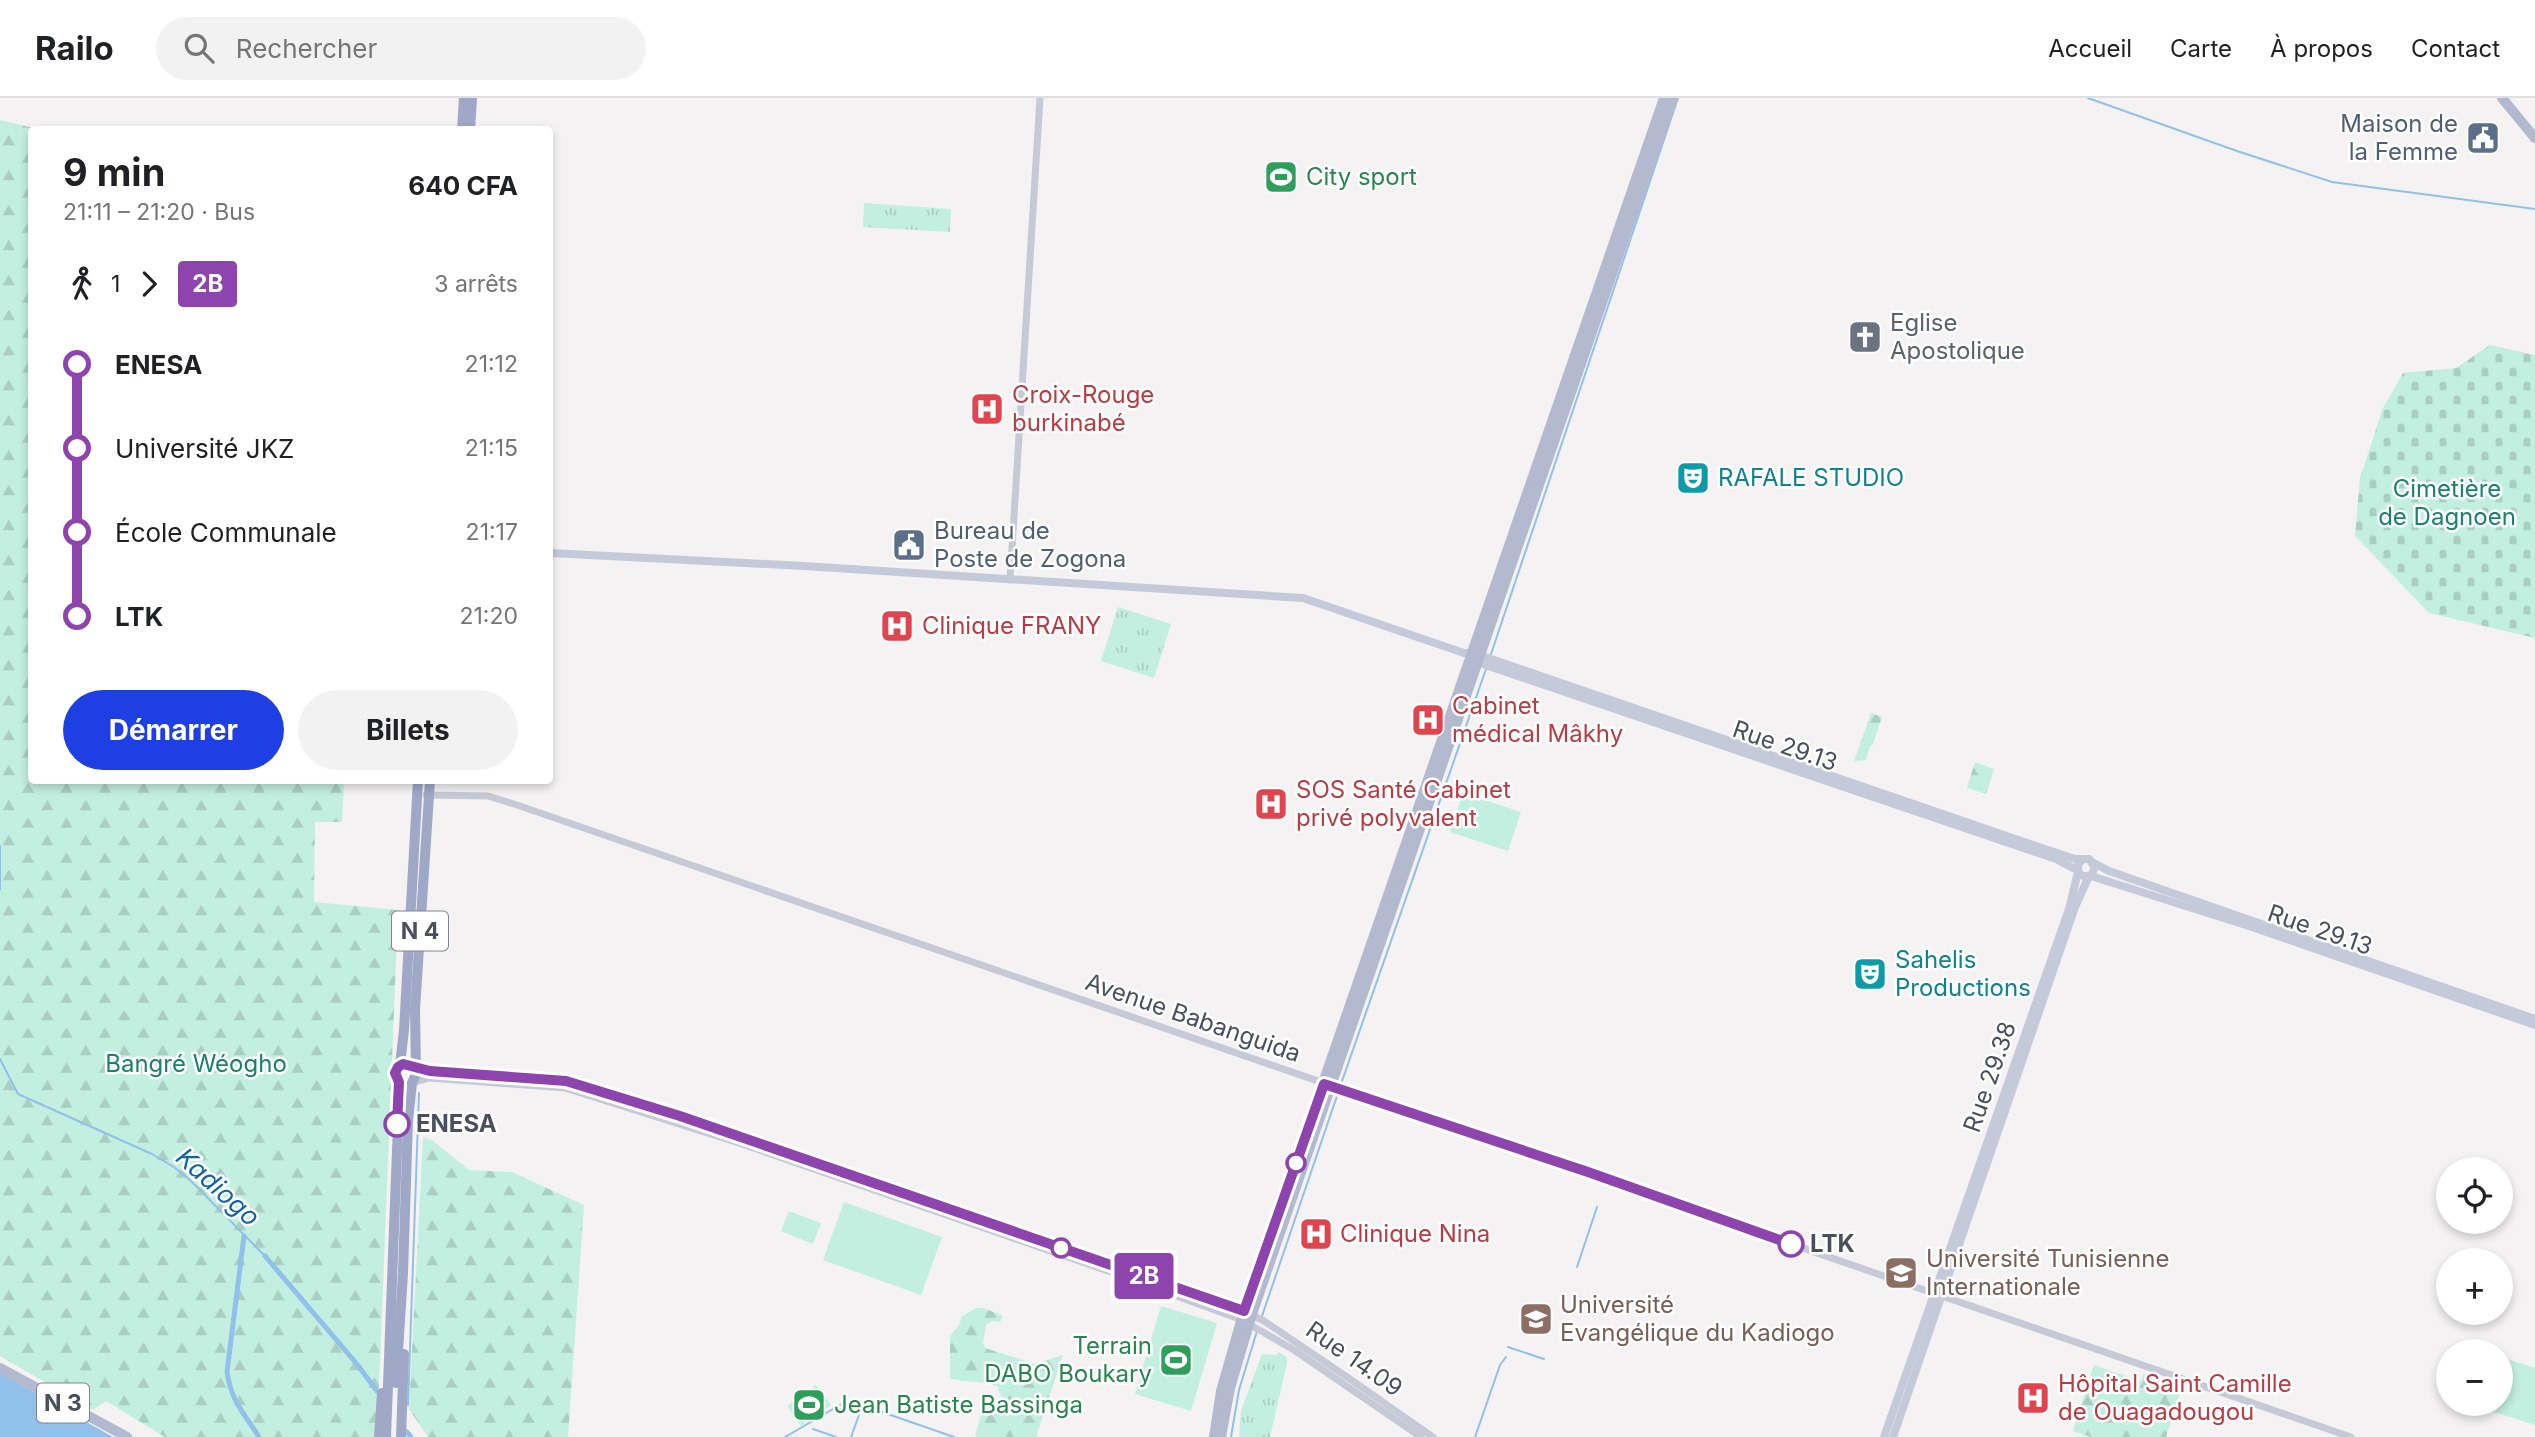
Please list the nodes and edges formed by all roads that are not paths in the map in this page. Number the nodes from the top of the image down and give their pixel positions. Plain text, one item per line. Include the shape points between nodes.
1 (464, 98) edge
2 (472, 98) edge
3 (1040, 98) edge
4 (1664, 98) edge
5 (1674, 98) edge
6 (2502, 98) edge
7 (2511, 98) edge
8 (462, 126) edge
9 (470, 126) edge
10 (2535, 127) edge
11 (2535, 138) edge
12 (553, 553) edge
13 (1010, 580) junction
14 (1474, 656) junction
15 (418, 784) edge
16 (430, 784) edge
17 (429, 794) junction
18 (416, 798) junction
19 (2081, 860) junction
20 (2094, 863) junction
21 (2078, 871) junction
22 (2090, 876) junction
23 (2535, 1019) edge
24 (2535, 1025) edge
25 (400, 1065) junction
26 (414, 1068) junction
27 (399, 1082) junction
28 (412, 1083) junction
29 (1328, 1085) junction
30 (398, 1272) junction
31 (1938, 1295) junction
32 (1247, 1317) junction
33 (0, 1368) edge
34 (127, 1437) edge
35 (379, 1437) edge
36 (386, 1437) edge
37 (392, 1437) edge
38 (401, 1437) edge
39 (1214, 1437) edge
40 (1221, 1437) edge
41 (1421, 1437) edge
42 (1433, 1437) edge
43 (1884, 1437) edge
44 (1893, 1437) edge
45 (2351, 1437) edge

1 - 8 highway
2 - 9 highway
3 - 13 street
4 - 14 main road
5 - 14 main road
6 - 11 main road
7 - 10 main road
12 - 13 main road
13 - 14 main road via 1303,598
14 - 19 main road
14 - 21 main road, Rue 29.13 via 2056,859
14 - 29 main road
15 - 18 highway, N 4
16 - 17 highway, N 4
17 - 18 street, Avenue Babanguida
17 - 26 highway, N 4
17 - 29 street, Avenue Babanguida via 494,797
18 - 25 highway, N 4
19 - 20 main road
19 - 21 main road
20 - 22 main road
20 - 23 main road, Rue 29.13
21 - 22 main road
21 - 31 main road, Rue 29.38
22 - 24 main road, Rue 29.13
22 - 31 main road, Rue 29.38 via 2075,907
25 - 26 highway
25 - 27 highway, N 4 via 395,1073
26 - 28 highway, N 4
26 - 32 street via 566,1081 680,1116
27 - 28 highway
27 - 30 highway, N 4
28 - 30 highway, N 4
28 - 32 street via 429,1078 565,1088
29 - 31 street, Avenue Babanguida
29 - 32 main road
30 - 35 highway
30 - 36 highway, N 4
30 - 37 highway, N 4
30 - 38 highway
31 - 43 main road
31 - 44 main road
31 - 45 street, Avenue Babanguida
32 - 39 main road via 1221,1391
32 - 40 main road
32 - 41 street, Rue 14.09
32 - 42 street, Rue 14.09
33 - 34 main road, N 3

